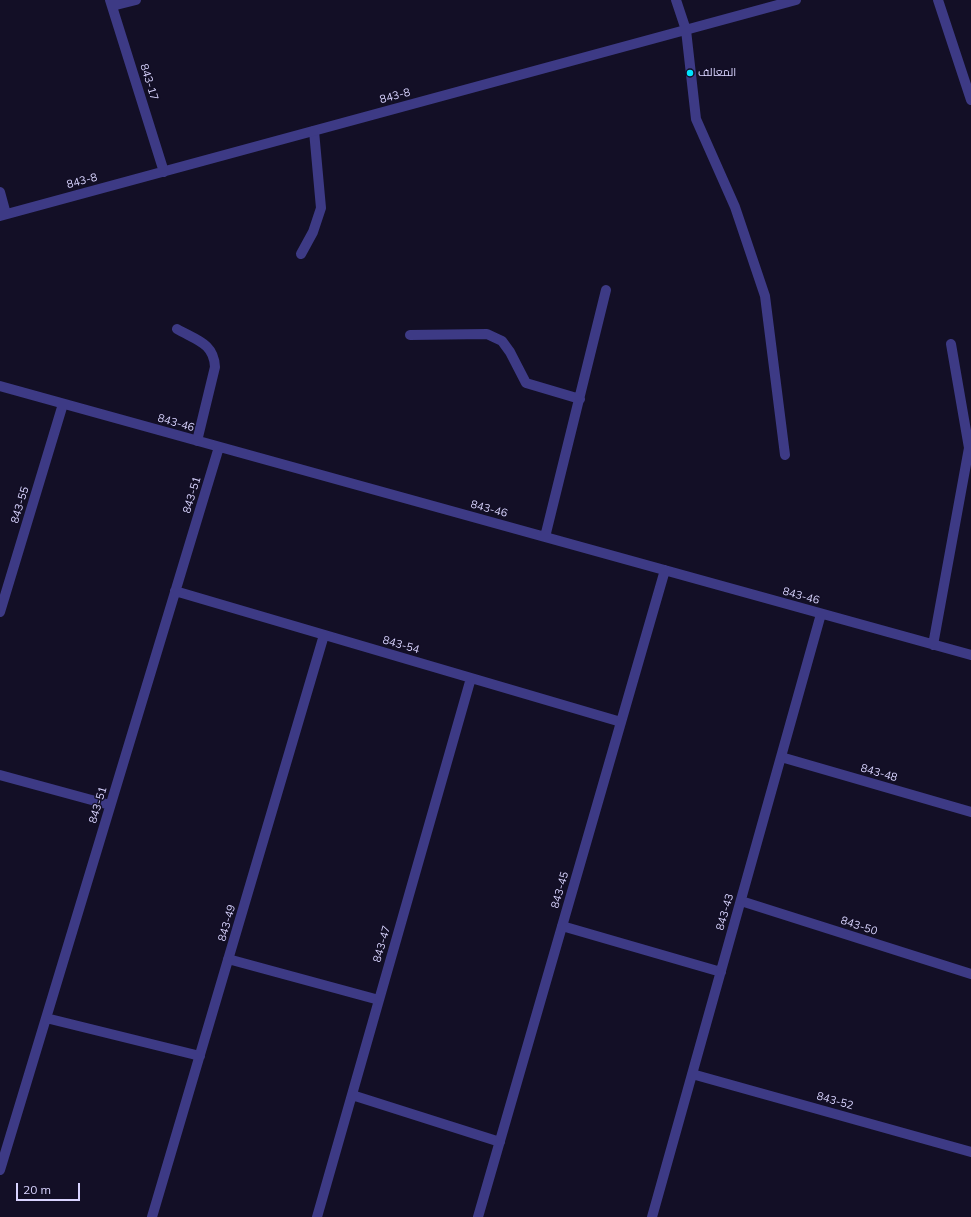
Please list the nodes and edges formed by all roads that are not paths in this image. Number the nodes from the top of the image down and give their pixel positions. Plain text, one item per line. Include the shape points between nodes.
1 (136, 0) edge
2 (676, 0) edge
3 (796, 0) edge
4 (938, 0) edge
5 (111, 3) edge
6 (686, 30) junction
7 (971, 100) edge
8 (314, 131) junction
9 (164, 172) junction
10 (0, 192) edge
11 (3, 215) edge
12 (302, 254) dead end
13 (606, 290) dead end
14 (177, 329) dead end
15 (410, 335) dead end
16 (951, 344) dead end
17 (0, 386) edge
18 (580, 399) junction
19 (63, 404) junction
20 (197, 441) junction
21 (219, 447) junction
22 (785, 455) dead end
23 (546, 538) junction
24 (664, 570) junction
25 (175, 591) junction
26 (0, 612) edge
27 (821, 614) junction
28 (324, 635) junction
29 (933, 645) junction
30 (971, 655) edge
31 (471, 678) junction
32 (621, 722) junction
33 (781, 757) junction
34 (0, 775) edge
35 (110, 806) junction
36 (971, 812) edge
37 (741, 901) junction
38 (562, 926) junction
39 (228, 959) junction
40 (721, 972) junction
41 (971, 974) edge
42 (379, 1000) junction
43 (46, 1018) junction
44 (200, 1056) junction
45 (692, 1074) junction
46 (352, 1095) junction
47 (500, 1142) junction
48 (971, 1152) edge
49 (0, 1170) edge
50 (152, 1217) edge
51 (317, 1217) edge
52 (478, 1217) edge
53 (652, 1217) edge

1 - 5 street
2 - 6 street
3 - 6 street, 843-8
4 - 7 street
5 - 9 street, 843-17
6 - 8 street, 843-8
6 - 22 street via 696,119 735,207 765,296
8 - 9 street, 843-8
8 - 12 street via 321,208
9 - 11 street, 843-8
10 - 11 street
13 - 18 street
14 - 20 street via 208,347 215,356 215,367
15 - 18 street via 487,334 502,341 526,383
16 - 29 street via 969,448
17 - 19 street, 843-46
18 - 23 street
19 - 20 street, 843-46
19 - 26 street, 843-55
20 - 21 street, 843-46
21 - 23 street, 843-46
21 - 25 street, 843-51
23 - 24 street, 843-46
24 - 27 street, 843-46
24 - 32 street, 843-45
25 - 28 street, 843-54
25 - 35 street, 843-51
27 - 29 street, 843-46
27 - 33 street, 843-43
28 - 31 street, 843-54
28 - 39 street, 843-49
29 - 30 street, 843-46
31 - 32 street, 843-54
31 - 42 street, 843-47
32 - 38 street, 843-45
33 - 36 street, 843-48
33 - 37 street, 843-43
34 - 35 street
35 - 43 street, 843-51
37 - 40 street, 843-43
37 - 41 street, 843-50
38 - 40 street
38 - 47 street, 843-45
39 - 42 street
39 - 44 street, 843-49
40 - 45 street, 843-43
42 - 46 street, 843-47
43 - 44 street
43 - 49 street, 843-51
44 - 50 street, 843-49
45 - 48 street, 843-52
45 - 53 street, 843-43
46 - 47 street
46 - 51 street, 843-47
47 - 52 street, 843-45

